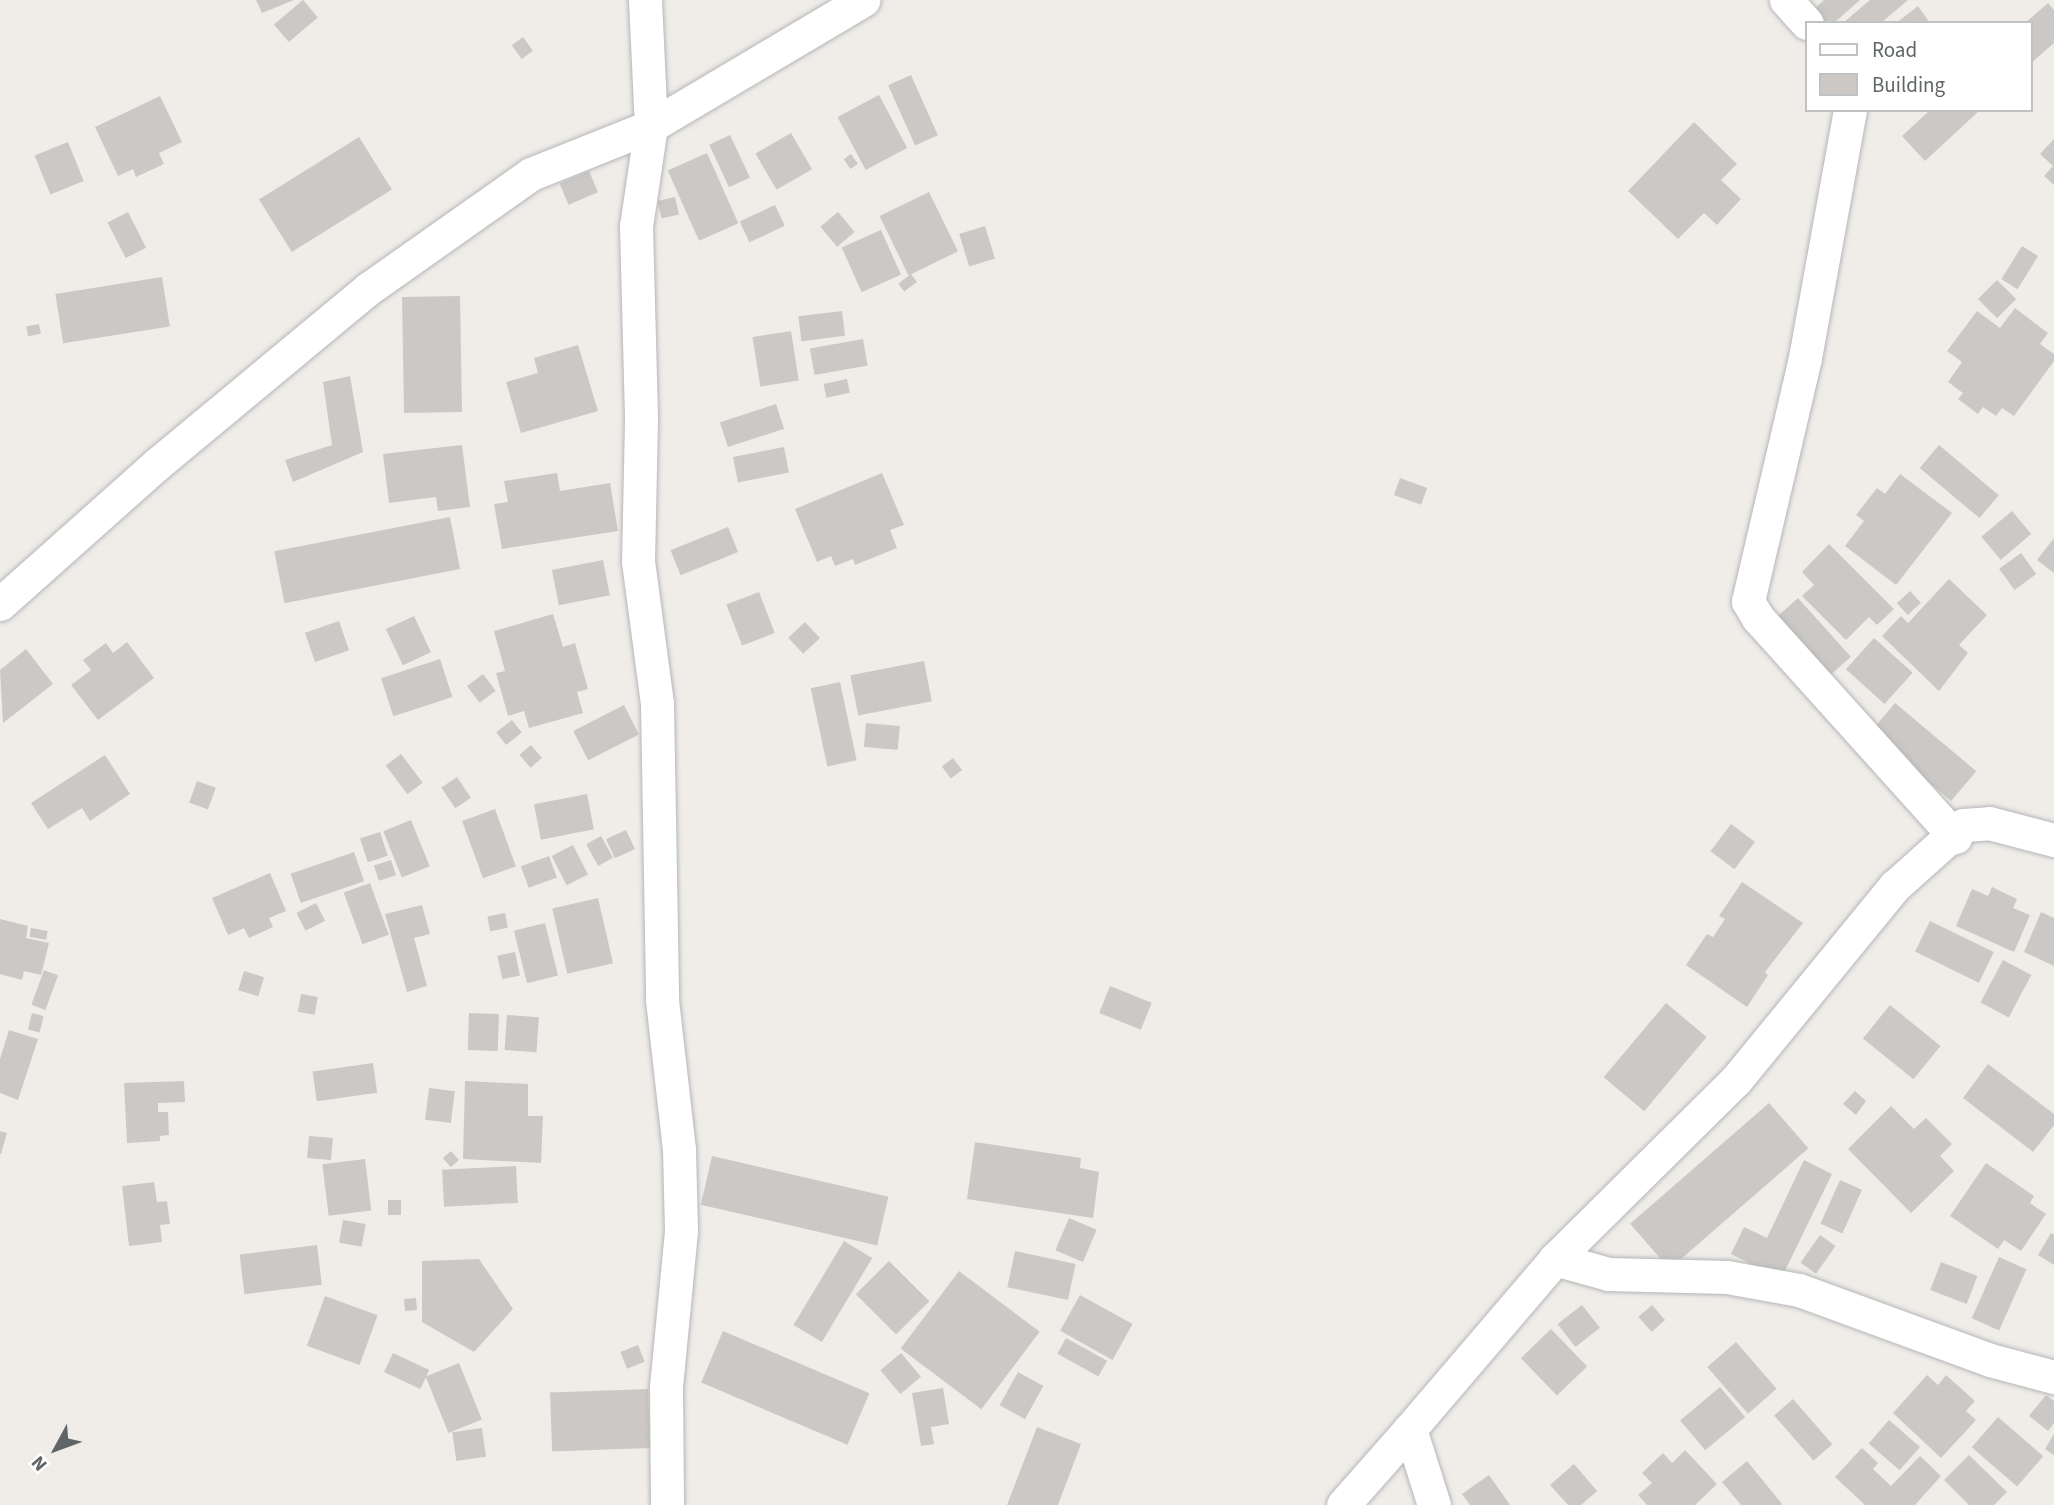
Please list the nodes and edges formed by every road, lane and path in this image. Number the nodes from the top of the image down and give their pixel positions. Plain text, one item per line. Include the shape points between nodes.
1 (645, 0) edge
2 (863, 0) edge
3 (1786, 0) edge
4 (1806, 22) edge
5 (1850, 112) edge
6 (651, 126) junction
7 (0, 604) edge
8 (1955, 837) junction
9 (2054, 840) edge
10 (1555, 1259) junction
11 (2054, 1377) edge
12 (1410, 1429) junction
13 (667, 1505) edge
14 (1343, 1505) edge
15 (1434, 1505) edge

1 - 6 street
2 - 6 street
3 - 4 street
5 - 8 street via 1805,358 1748,601 1758,618
6 - 7 street via 531,174 368,289 156,465
6 - 13 street via 636,226 641,420 638,561 657,703 662,1000 679,1149 681,1231 666,1387
8 - 9 street via 1963,825 1976,822
8 - 10 street via 1895,886 1736,1080
10 - 11 street via 1608,1274 1727,1277 1799,1290 1990,1360
10 - 12 street
12 - 14 street
12 - 15 street

